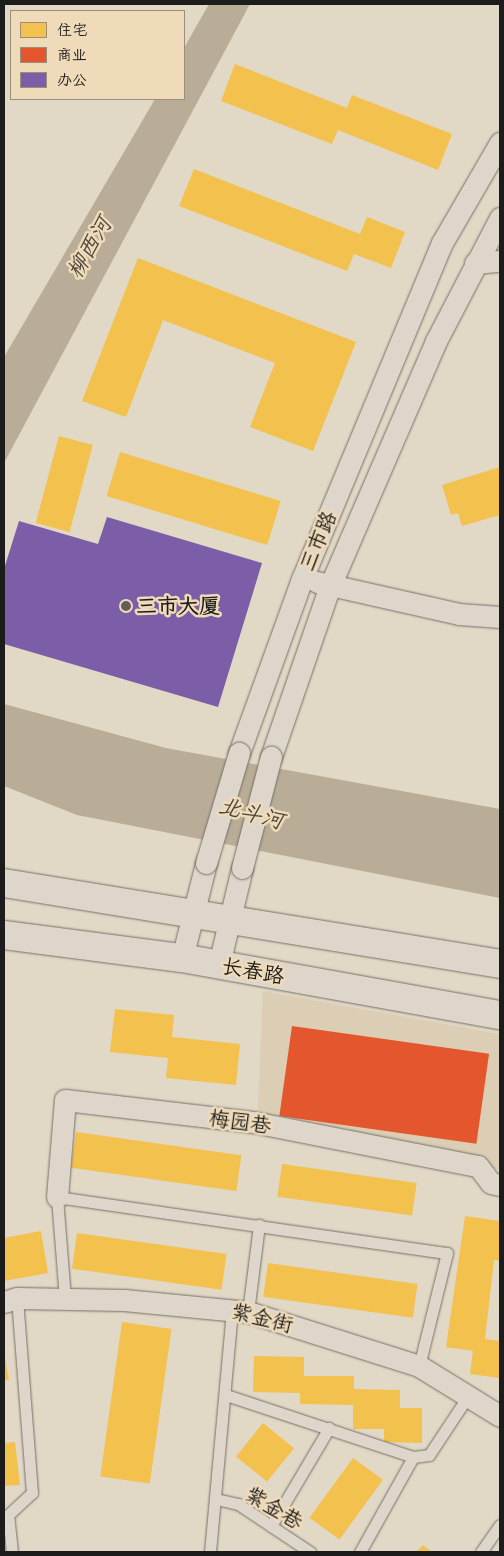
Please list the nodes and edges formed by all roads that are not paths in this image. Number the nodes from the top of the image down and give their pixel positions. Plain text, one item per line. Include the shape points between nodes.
1 (500, 143) edge
2 (500, 218) edge
3 (500, 261) edge
4 (475, 263) junction
5 (302, 579) junction
6 (330, 586) junction
7 (500, 617) edge
8 (4, 883) edge
9 (192, 912) junction
10 (230, 918) junction
11 (4, 935) edge
12 (182, 958) junction
13 (219, 964) junction
14 (500, 964) edge
15 (500, 1015) edge
16 (500, 1185) edge
17 (57, 1197) junction
18 (259, 1225) junction
19 (65, 1299) junction
20 (10, 1300) edge
21 (240, 1310) junction
22 (419, 1366) junction
23 (226, 1395) junction
24 (468, 1396) junction
25 (500, 1416) edge
26 (329, 1428) junction
27 (413, 1457) junction
28 (216, 1499) junction
29 (500, 1525) edge
30 (271, 1526) junction
31 (12, 1552) edge
32 (210, 1552) edge
33 (310, 1552) edge
34 (360, 1552) edge
35 (481, 1552) edge

1 - 5 street, 三市路 via 442,243
2 - 4 street, 三市路
3 - 4 street
4 - 6 street, 三市路 via 436,341
5 - 6 street
5 - 9 street, 三市路, bridge via 239,753
6 - 7 street via 459,614
6 - 10 street, 三市路, bridge via 271,757
8 - 9 main road
9 - 10 main road
9 - 12 street, 三市路
10 - 13 street, 三市路
10 - 14 main road
11 - 12 main road, 长春路
12 - 13 main road, 长春路
13 - 15 main road, 长春路
16 - 17 street, 梅园巷 via 491,1183 478,1166 253,1122 65,1100
17 - 18 lane
17 - 19 lane
18 - 21 lane
18 - 22 lane via 447,1253
19 - 20 street, 紫金街
19 - 21 street, 紫金街
20 - 31 lane via 32,1493 8,1515
21 - 22 street, 紫金街
21 - 23 lane
22 - 24 street, 紫金街
23 - 26 lane
23 - 28 lane
24 - 25 street, 紫金街
24 - 27 lane via 429,1455
26 - 27 lane
26 - 30 lane
27 - 34 lane
28 - 30 lane, 紫金巷 via 238,1504
28 - 32 lane
29 - 35 lane
30 - 33 lane, 紫金巷

